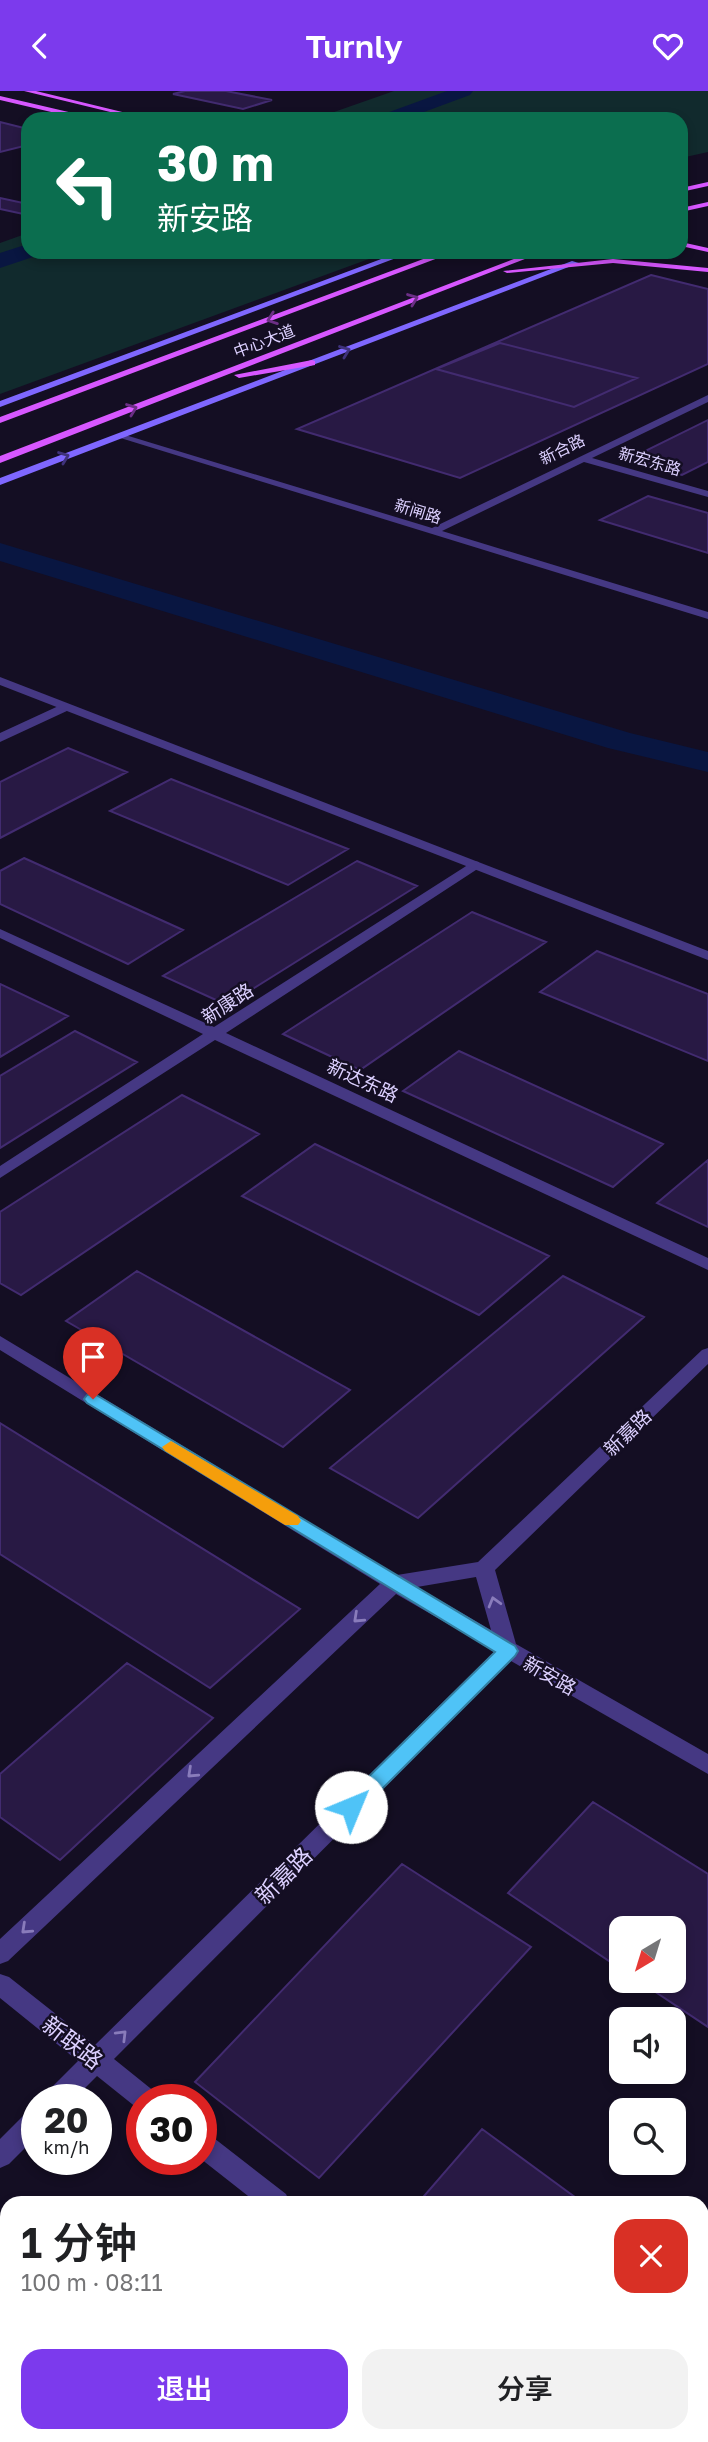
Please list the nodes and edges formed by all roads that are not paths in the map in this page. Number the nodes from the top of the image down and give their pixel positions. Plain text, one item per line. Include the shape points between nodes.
1 (27, 91) edge
2 (0, 98) edge
3 (59, 112) edge
4 (118, 112) edge
5 (688, 182) edge
6 (708, 182) edge
7 (688, 188) edge
8 (708, 204) edge
9 (688, 208) edge
10 (688, 246) edge
11 (708, 250) edge
12 (389, 259) edge
13 (423, 259) edge
14 (432, 259) edge
15 (520, 259) edge
16 (673, 259) edge
17 (575, 263) junction
18 (416, 265) junction
19 (708, 269) edge
20 (476, 275) junction
21 (203, 328) junction
22 (178, 354) junction
23 (312, 363) junction
24 (205, 380) junction
25 (708, 398) edge
26 (0, 404) edge
27 (0, 420) edge
28 (119, 436) junction
29 (583, 459) junction
30 (0, 460) edge
31 (0, 482) edge
32 (708, 494) edge
33 (432, 532) junction
34 (708, 616) edge
35 (0, 681) edge
36 (65, 706) junction
37 (0, 738) edge
38 (474, 865) junction
39 (0, 933) edge
40 (708, 956) edge
41 (215, 1033) junction
42 (0, 1173) edge
43 (708, 1265) edge
44 (0, 1342) edge
45 (708, 1354) edge
46 (484, 1568) junction
47 (394, 1583) junction
48 (508, 1651) junction
49 (708, 1765) edge
50 (0, 1954) edge
51 (0, 1984) edge
52 (96, 2060) junction
53 (72, 2084) edge
54 (126, 2084) edge
55 (21, 2135) edge
56 (217, 2155) edge
57 (0, 2156) edge
58 (269, 2196) edge

1 - 4 main road
2 - 3 main road
5 - 6 main road
6 - 7 main road
8 - 9 main road
10 - 11 main road
12 - 21 main road
13 - 18 main road
14 - 18 main road, 中心大道
15 - 20 main road, 中心大道
16 - 19 main road
17 - 19 main road via 613,261
17 - 20 main road
23 -> 17 main road
18 -> 22 main road, 中心大道
24 -> 20 main road, 中心大道
21 - 22 main road
21 - 26 main road
22 - 27 main road, 中心大道
23 - 24 main road
23 - 28 main road
30 -> 24 main road, 中心大道
25 - 29 street, 新合路
31 -> 28 main road
28 - 33 street, 新闸路
29 - 32 street, 新宏东路
29 - 33 street, 新合路
33 - 34 street, 新闸路
35 - 36 street
36 - 37 street
36 - 38 street
38 - 40 street
38 - 41 street, 新康路
39 - 41 street, 新达东路
41 - 42 street, 新康路
41 - 43 street, 新达东路
44 - 47 street, 新安路
45 - 46 street, 新嘉路
46 - 47 street
48 -> 46 street
47 - 48 street, 新安路
47 -> 50 street
48 - 49 street, 新安路
52 -> 48 street, 新嘉路
51 - 52 street, 新联路
52 - 53 street, 新嘉路
52 - 54 street, 新联路
55 - 57 street
56 - 58 street

